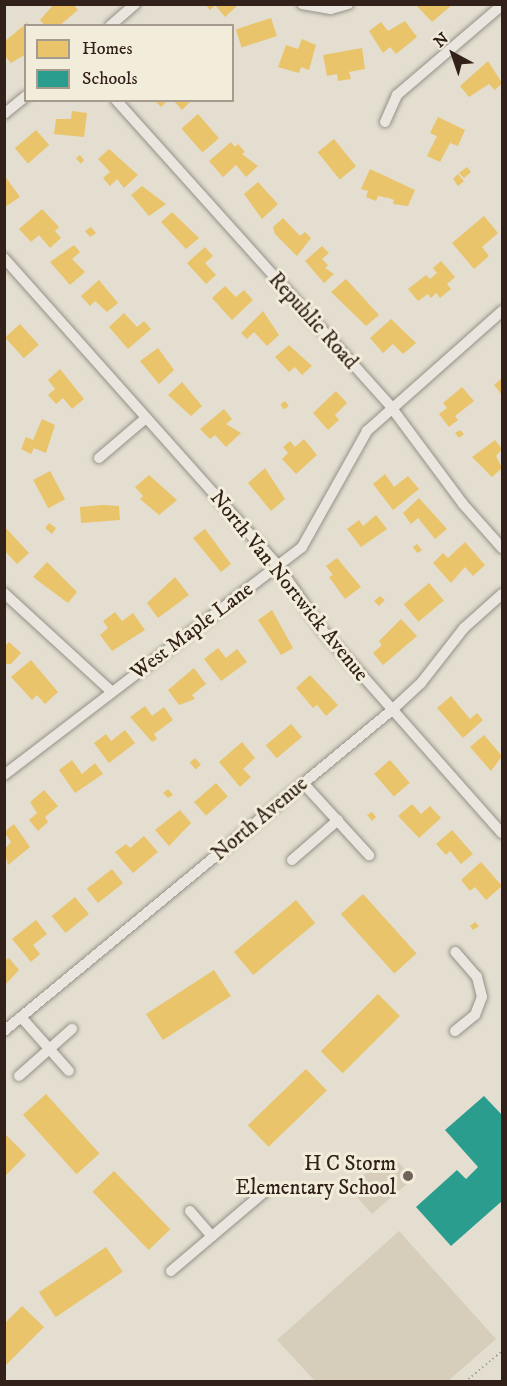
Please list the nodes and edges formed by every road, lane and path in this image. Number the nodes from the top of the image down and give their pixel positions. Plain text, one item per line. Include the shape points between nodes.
1 (135, 4) edge
2 (302, 4) edge
3 (348, 4) edge
4 (502, 6) edge
5 (112, 24) edge
6 (24, 98) edge
7 (118, 102) edge
8 (4, 114) edge
9 (385, 122) dead end
10 (4, 258) edge
11 (502, 311) edge
12 (391, 407) junction
13 (146, 418) junction
14 (99, 458) dead end
15 (502, 548) edge
16 (278, 566) junction
17 (4, 593) edge
18 (502, 594) edge
19 (111, 692) junction
20 (392, 710) junction
21 (4, 775) edge
22 (303, 783) junction
23 (338, 820) junction
24 (502, 833) edge
25 (369, 855) dead end
26 (292, 860) dead end
27 (455, 952) dead end
28 (21, 1017) junction
29 (72, 1029) dead end
30 (4, 1031) edge
31 (455, 1031) dead end
32 (46, 1047) junction
33 (69, 1071) dead end
34 (19, 1076) dead end
35 (264, 1192) dead end
36 (190, 1210) dead end
37 (212, 1236) junction
38 (171, 1271) dead end
39 (502, 1351) edge
40 (465, 1382) edge

1 - 5 street
2 - 3 street via 331,9
4 - 9 street via 398,95
6 - 8 street
7 - 12 street, Republic Road
10 - 13 street, North Van Nortwick Avenue
11 - 12 street, West Maple Lane
12 - 15 street, Republic Road via 463,504
12 - 16 street, West Maple Lane via 367,431 317,527 302,547
13 - 14 street
13 - 16 street, North Van Nortwick Avenue
16 - 19 street, West Maple Lane
16 - 20 street, North Van Nortwick Avenue via 323,631
17 - 19 street
18 - 20 street, North Avenue via 464,628 421,683
19 - 21 street, West Maple Lane
20 - 22 street, North Avenue
20 - 24 street, North Van Nortwick Avenue
22 - 23 street
22 - 28 street, North Avenue
23 - 25 street
23 - 26 street
27 - 31 street via 482,987 481,1006
28 - 30 street, North Avenue
28 - 32 street
29 - 32 street
32 - 33 street
32 - 34 street
35 - 37 street
36 - 37 street
37 - 38 street
39 - 40 path

